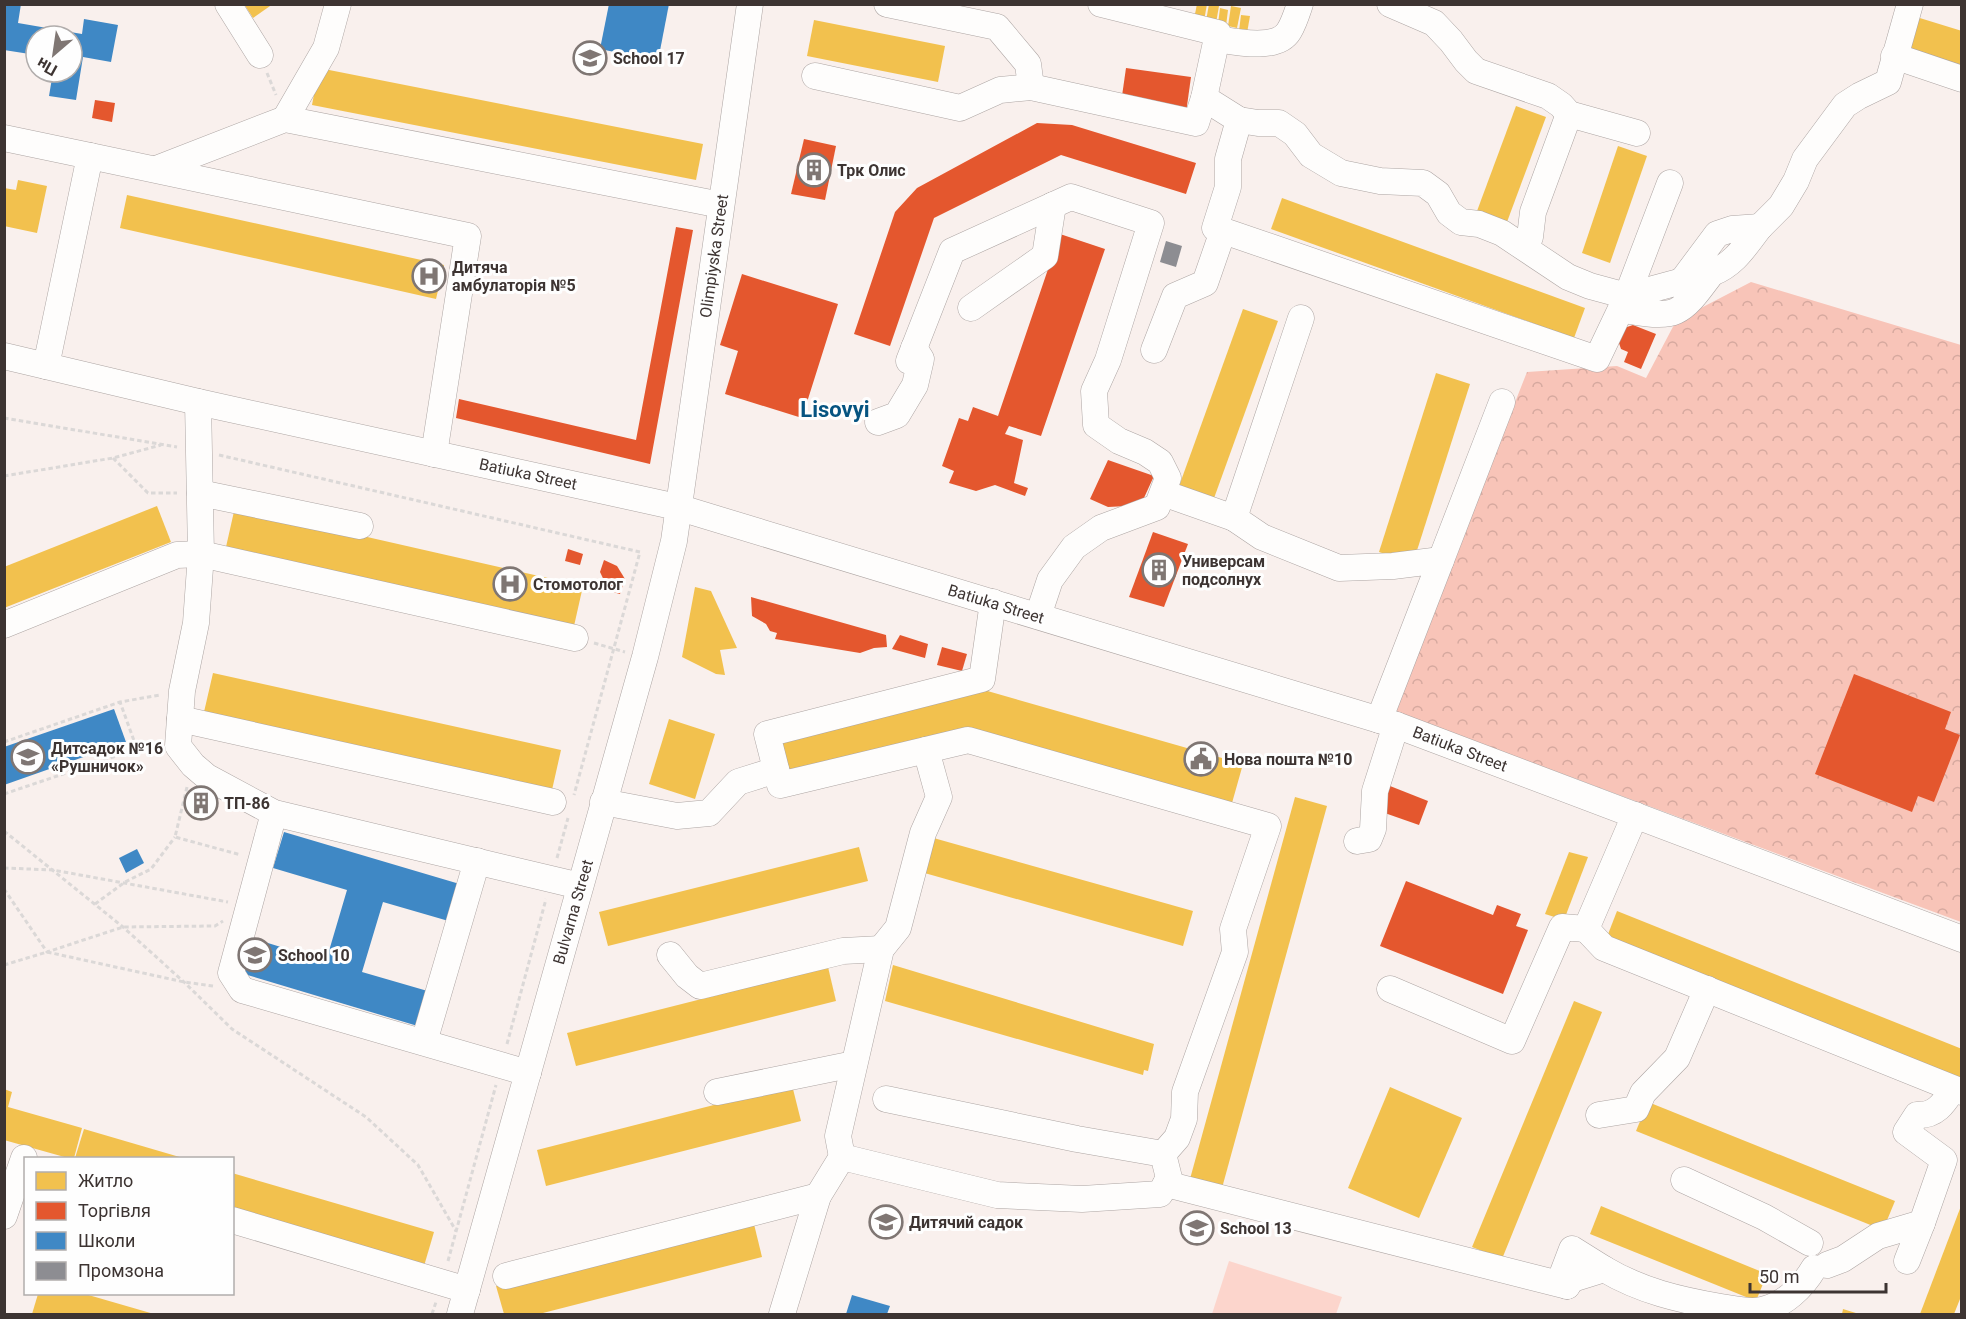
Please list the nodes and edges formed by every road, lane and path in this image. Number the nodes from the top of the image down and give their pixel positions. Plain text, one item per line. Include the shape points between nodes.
1 (228, 4) edge
2 (338, 4) edge
3 (750, 4) edge
4 (887, 4) edge
5 (1101, 4) edge
6 (1300, 4) edge
7 (1390, 4) edge
8 (1910, 4) edge
9 (1191, 15) edge
10 (1217, 39) junction
11 (260, 55) joint
12 (1894, 56) junction
13 (815, 76) dead end
14 (1962, 79) edge
15 (1031, 87) junction
16 (1204, 98) junction
17 (1569, 114) junction
18 (285, 118) junction
19 (1239, 120) junction
20 (1637, 133) dead end
21 (4, 138) edge
22 (90, 156) junction
23 (156, 169) junction
24 (1670, 183) dead end
25 (721, 205) junction
26 (1053, 205) junction
27 (1760, 227) junction
28 (1222, 231) junction
29 (1525, 247) junction
30 (1712, 273) junction
31 (1682, 282) junction
32 (1624, 303) junction
33 (971, 308) dead end
34 (1301, 318) dead end
35 (1154, 350) dead end
36 (4, 356) edge
37 (45, 366) junction
38 (198, 402) junction
39 (1502, 402) dead end
40 (4, 418) edge
41 (878, 422) dead end
42 (164, 444) junction
43 (199, 450) junction
44 (434, 454) junction
45 (113, 458) junction
46 (4, 476) edge
47 (200, 493) junction
48 (1162, 493) junction
49 (677, 507) junction
50 (1234, 518) junction
51 (360, 526) dead end
52 (201, 554) junction
53 (1441, 560) junction
54 (993, 602) junction
55 (1038, 616) junction
56 (4, 625) edge
57 (575, 638) joint
58 (612, 648) junction
59 (645, 657) junction
60 (182, 691) junction
61 (120, 702) junction
62 (180, 719) junction
63 (1388, 722) junction
64 (4, 742) edge
65 (926, 750) junction
66 (193, 765) junction
67 (776, 770) junction
68 (4, 794) edge
69 (603, 802) junction
70 (562, 805) junction
71 (274, 813) junction
72 (1635, 815) junction
73 (4, 831) edge
74 (175, 837) junction
75 (1357, 841) dead end
76 (260, 860) junction
77 (477, 861) junction
78 (4, 868) edge
79 (53, 870) junction
80 (551, 879) junction
81 (125, 882) junction
82 (580, 886) junction
83 (4, 890) edge
84 (94, 904) junction
85 (249, 906) junction
86 (123, 927) junction
87 (1586, 928) junction
88 (1962, 939) edge
89 (881, 950) junction
90 (47, 952) junction
91 (670, 955) dead end
92 (4, 965) edge
93 (184, 982) junction
94 (1390, 989) dead end
95 (1707, 989) junction
96 (242, 990) junction
97 (424, 1042) junction
98 (854, 1064) junction
99 (501, 1065) junction
100 (528, 1073) junction
101 (1957, 1090) edge
102 (717, 1092) dead end
103 (886, 1099) dead end
104 (1599, 1115) dead end
105 (1163, 1154) junction
106 (18, 1156) edge
107 (842, 1157) junction
108 (1684, 1180) dead end
109 (1166, 1184) junction
110 (818, 1196) junction
111 (4, 1216) edge
112 (234, 1221) edge
113 (1922, 1223) junction
114 (456, 1231) junction
115 (1907, 1261) dead end
116 (1821, 1266) junction
117 (506, 1276) dead end
118 (442, 1282) junction
119 (467, 1290) junction
120 (432, 1314) edge
121 (460, 1314) edge
122 (782, 1314) edge

1 - 11 street
2 - 18 street via 326,48
3 - 25 street, Olimpiyska Street
4 - 15 street via 997,27 1028,64
5 - 9 street
6 - 10 street via 1288,33 1279,40 1263,44
7 - 17 street via 1434,23 1476,71 1548,96
8 - 12 street
9 - 10 street via 1218,33
10 - 16 street
11 - 18 path
12 - 14 street
12 - 27 street via 1888,82 1845,105 1805,159 1781,206
13 - 15 street via 960,108 1000,90
15 - 16 street via 1196,123
16 - 19 street
17 - 20 street
17 - 29 street via 1533,212
18 - 23 street
18 - 25 street
19 - 28 street via 1228,159 1228,187 1215,228
19 - 29 street via 1279,123 1311,155 1341,173 1380,182 1423,183 1438,194 1449,213 1461,222 1479,224
21 - 22 street
22 - 23 street
22 - 37 street
23 - 44 street via 468,236
24 - 32 street
25 - 49 street, Olimpiyska Street
26 - 33 street via 1045,256
26 - 41 street via 952,251 911,354 921,360 915,385 897,415
26 - 48 street via 1071,197 1151,224 1108,360 1094,391 1096,425 1160,462 1168,478
27 - 30 street via 1726,268
27 - 31 street via 1717,234
28 - 32 street via 1597,359
28 - 35 street via 1205,283 1175,296
29 - 32 street via 1568,277
30 - 31 street
30 - 32 street via 1676,311 1664,314
31 - 32 street
34 - 50 street
36 - 37 street, Batiuka Street
37 - 38 street, Batiuka Street
38 - 43 street
38 - 44 street, Batiuka Street
39 - 53 street
40 - 42 path
42 - 43 path
42 - 45 path
43 - 47 street
43 - 58 path via 640,552
44 - 49 street, Batiuka Street
45 - 46 path
45 - 47 path via 148,493
47 - 51 street
47 - 52 street
48 - 50 street
48 - 55 street via 1157,507 1101,528 1074,547 1050,580
49 - 54 street, Batiuka Street
49 - 59 street, Bulvarna Street via 674,541
50 - 53 street via 1262,537 1339,568
52 - 56 street via 177,555
52 - 57 street
52 - 60 street via 196,623
53 - 63 street
54 - 55 street, Batiuka Street
54 - 67 street via 982,679 767,734
55 - 63 street, Batiuka Street
57 - 58 path
58 - 59 path
58 - 70 path
59 - 69 street, Bulvarna Street
60 - 61 path
60 - 62 street
61 - 64 path
61 - 68 path via 137,749
62 - 66 street via 178,746
62 - 70 street
63 - 72 street, Batiuka Street
63 - 75 street via 1375,790 1374,829 1369,839
65 - 67 street via 780,785
65 - 89 street via 939,797 923,833 898,928
65 - 105 street via 968,740 1268,826 1233,929 1235,952 1185,1092 1184,1119 1177,1138
66 - 71 street via 207,777
66 - 74 path
67 - 69 street via 738,782 709,813 677,816
69 - 82 street, Bulvarna Street
70 - 80 path
71 - 76 street
71 - 77 street
72 - 87 street
72 - 88 street, Batiuka Street
73 - 79 path
74 - 76 path
74 - 81 path via 151,869
76 - 85 street
77 - 80 street
77 - 97 street
78 - 79 path
79 - 81 path
79 - 84 path
80 - 82 street
80 - 99 path
81 - 84 path
81 - 85 path
82 - 100 street, Bulvarna Street
83 - 90 path
84 - 86 path
85 - 86 path via 215,926
85 - 96 street via 231,973
86 - 90 path
86 - 93 path
87 - 94 street via 1562,927 1512,1041
87 - 95 street via 1604,948
89 - 91 street via 843,951 700,986
89 - 98 street
90 - 92 path
90 - 93 path
93 - 96 path
93 - 114 path via 232,1029 366,1117 418,1165
95 - 101 street
95 - 104 street via 1677,1058 1643,1093 1636,1109
96 - 97 street
97 - 99 street
98 - 102 street
98 - 107 street via 838,1136
99 - 100 street
99 - 114 path
100 - 119 street, Bulvarna Street
101 - 113 street via 1940,1108 1917,1115 1906,1132 1944,1160
103 - 105 street
105 - 109 street via 1169,1178
106 - 111 street
107 - 109 street via 997,1195 1082,1199 1160,1194
107 - 110 street
108 - 116 street via 1810,1243 1804,1255 1807,1263
109 - 116 street via 1567,1286 1572,1279 1604,1269 1658,1294 1746,1311 1780,1303
110 - 117 street
110 - 122 street
112 - 118 street
113 - 115 street
113 - 116 street via 1878,1236 1843,1259
114 - 118 path
118 - 119 street
118 - 120 path
119 - 121 street, Bulvarna Street

